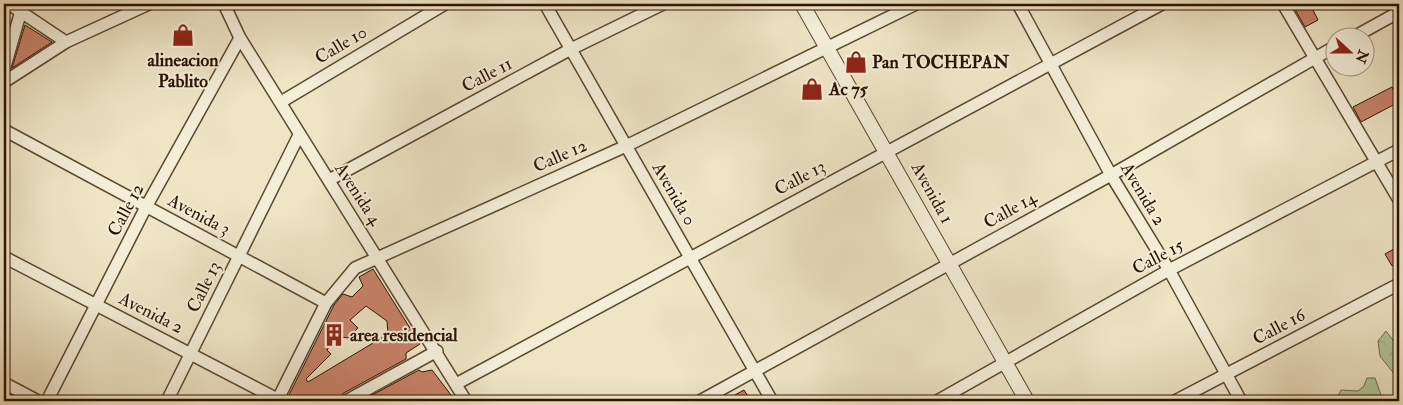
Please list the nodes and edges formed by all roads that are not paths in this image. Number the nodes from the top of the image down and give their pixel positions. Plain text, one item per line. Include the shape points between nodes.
1 (9, 4) edge
2 (149, 4) edge
3 (224, 4) edge
4 (445, 4) edge
5 (545, 4) edge
6 (663, 4) edge
7 (802, 4) edge
8 (916, 4) edge
9 (1018, 4) edge
10 (1162, 4) edge
11 (1283, 4) edge
12 (22, 7) edge
13 (1399, 12) edge
14 (1370, 28) edge
15 (240, 38) junction
16 (66, 42) junction
17 (826, 46) junction
18 (571, 50) junction
19 (1326, 51) edge
20 (1314, 57) junction
21 (1049, 63) junction
22 (4, 70) edge
23 (4, 82) edge
24 (281, 102) junction
25 (4, 130) edge
26 (299, 134) junction
27 (626, 146) junction
28 (1399, 150) edge
29 (887, 151) junction
30 (1378, 163) junction
31 (1111, 175) junction
32 (329, 180) junction
33 (1399, 200) edge
34 (146, 207) junction
35 (239, 256) junction
36 (4, 257) edge
37 (689, 257) junction
38 (378, 258) junction
39 (949, 263) junction
40 (1169, 270) junction
41 (1399, 284) edge
42 (326, 303) junction
43 (97, 305) junction
44 (437, 351) junction
45 (191, 354) junction
46 (1005, 363) junction
47 (755, 372) junction
48 (1226, 374) junction
49 (4, 383) edge
50 (456, 384) junction
51 (280, 400) edge
52 (38, 401) edge
53 (47, 401) edge
54 (167, 401) edge
55 (346, 401) edge
56 (466, 401) edge
57 (700, 401) edge
58 (772, 401) edge
59 (937, 401) edge
60 (1027, 401) edge
61 (1175, 401) edge
62 (1241, 401) edge

1 - 12 street
2 - 16 street
3 - 15 street, Avenida 4
4 - 24 street, Calle 10
5 - 18 street, Avenida 0
6 - 18 street, Calle 11
7 - 17 street, Avenida 1
8 - 17 street, Calle 12
9 - 21 street, Avenida 2
10 - 21 street, Calle 13
11 - 20 street
12 - 16 street
12 - 22 street
13 - 14 street
15 - 24 street, Avenida 4
15 - 34 street, Calle 12
16 - 23 street
17 - 27 street, Calle 12
17 - 29 street, Avenida 1
18 - 27 street, Avenida 0
18 - 32 street, Calle 11
19 - 20 street, Calle 14
20 - 30 street
20 - 31 street, Calle 14
21 - 29 street, Calle 13
21 - 31 street, Avenida 2
24 - 26 street, Avenida 4
25 - 34 street, Avenida 3
26 - 32 street, Avenida 4
26 - 35 street, Calle 13
27 - 37 street, Avenida 0
27 - 38 street, Calle 12
28 - 30 street, Calle 15
29 - 37 street, Calle 13
29 - 39 street, Avenida 1
30 - 33 street
30 - 40 street, Calle 15
31 - 39 street, Calle 14
31 - 40 street, Avenida 2
32 - 38 street, Avenida 4
34 - 35 street, Avenida 3
34 - 43 street, Calle 12
35 - 42 street, Avenida 3
35 - 45 street, Calle 13
36 - 43 street, Avenida 2
37 - 47 street, Avenida 0
37 - 50 street, Calle 13
38 - 42 street, Calle 12 via 348,273
38 - 44 street, Avenida 4
39 - 46 street, Avenida 1
39 - 47 street, Calle 14
40 - 46 street, Calle 15
40 - 48 street, Avenida 2
41 - 48 street, Calle 16
42 - 51 street, Calle 12
43 - 45 street, Avenida 2
43 - 53 street, Calle 12
44 - 50 street, Avenida 4
44 - 55 street
45 - 51 street, Avenida 2
45 - 54 street, Calle 13
46 - 59 street, Calle 15
46 - 60 street, Avenida 1
47 - 57 street, Calle 14
47 - 58 street, Avenida 0
48 - 61 street, Calle 16
48 - 62 street, Avenida 2
49 - 52 street
50 - 56 street, Avenida 4

